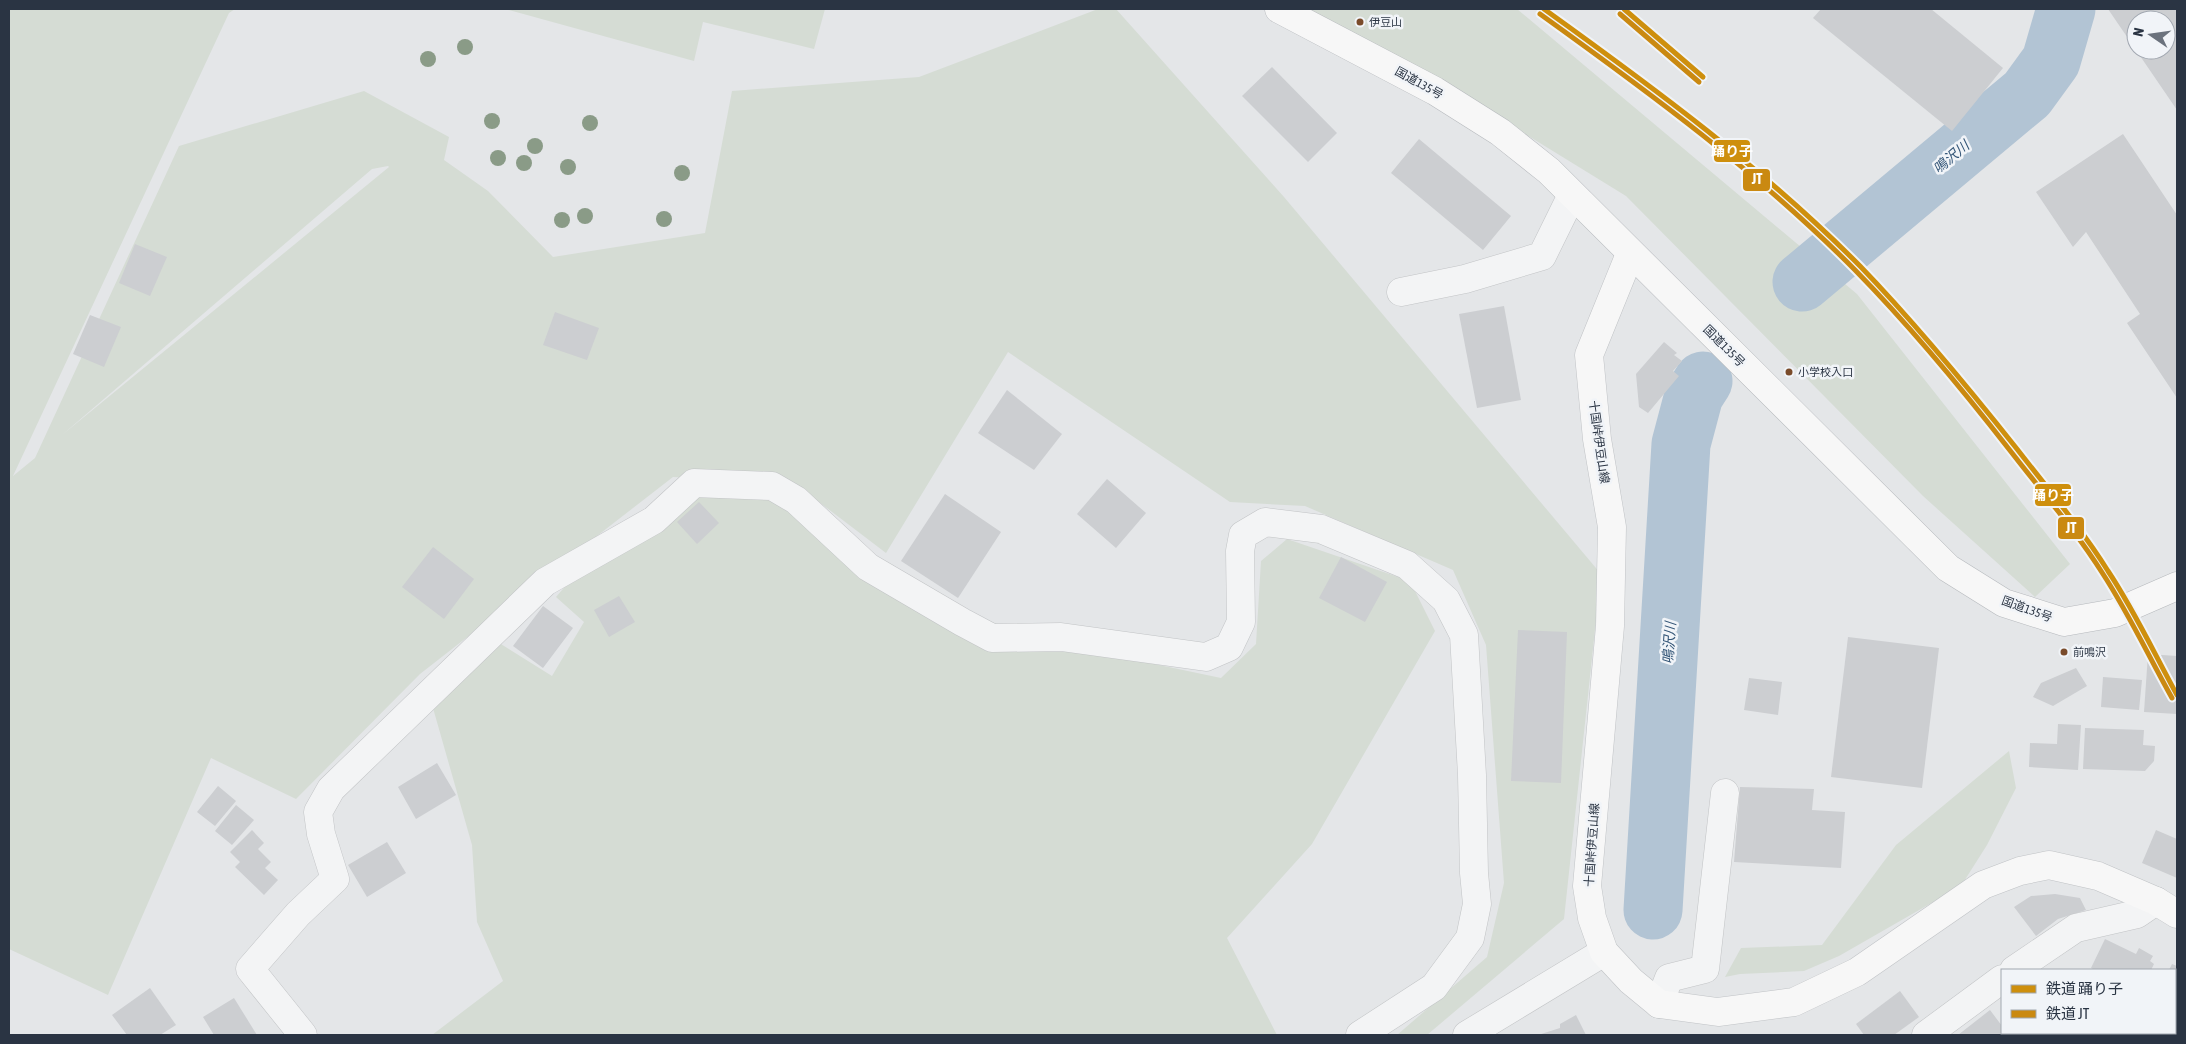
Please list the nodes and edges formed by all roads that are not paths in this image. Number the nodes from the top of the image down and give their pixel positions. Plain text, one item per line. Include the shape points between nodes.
1 (1279, 9) edge
2 (1572, 195) junction
3 (1630, 254) junction
4 (1402, 292) dead end
5 (2177, 586) edge
6 (1725, 792) dead end
7 (2167, 907) edge
8 (1604, 952) junction
9 (2015, 969) edge
10 (2001, 980) edge
11 (1659, 1004) junction
12 (303, 1035) edge
13 (1360, 1035) edge
14 (1467, 1035) edge
15 (1926, 1035) edge

1 - 2 main road, 国道135号 via 1435,91 1500,132 1549,171
2 - 3 main road, 国道135号
2 - 4 street via 1542,256 1465,279
3 - 5 main road, 国道135号 via 1948,568 2004,603 2064,622 2115,613
3 - 8 main road, 十国峠伊豆山線 via 1589,356 1597,439 1612,527 1610,626 1587,886 1592,918
6 - 11 street via 1705,969 1669,978
7 - 9 street via 2076,928
7 - 11 main road via 2098,876 2049,865 2020,871 1983,885 1857,972 1794,1002 1718,1012
8 - 11 main road, 十国峠伊豆山線 via 1631,981
8 - 14 street
10 - 15 street
12 - 13 street via 250,969 298,914 335,879 320,834 318,812 331,789 545,582 654,520 694,483 772,486 796,500 868,567 992,638 1061,637 1206,657 1229,648 1241,622 1240,550 1243,535 1265,522 1321,529 1407,564 1446,600 1464,635 1477,904 1470,938 1434,987

